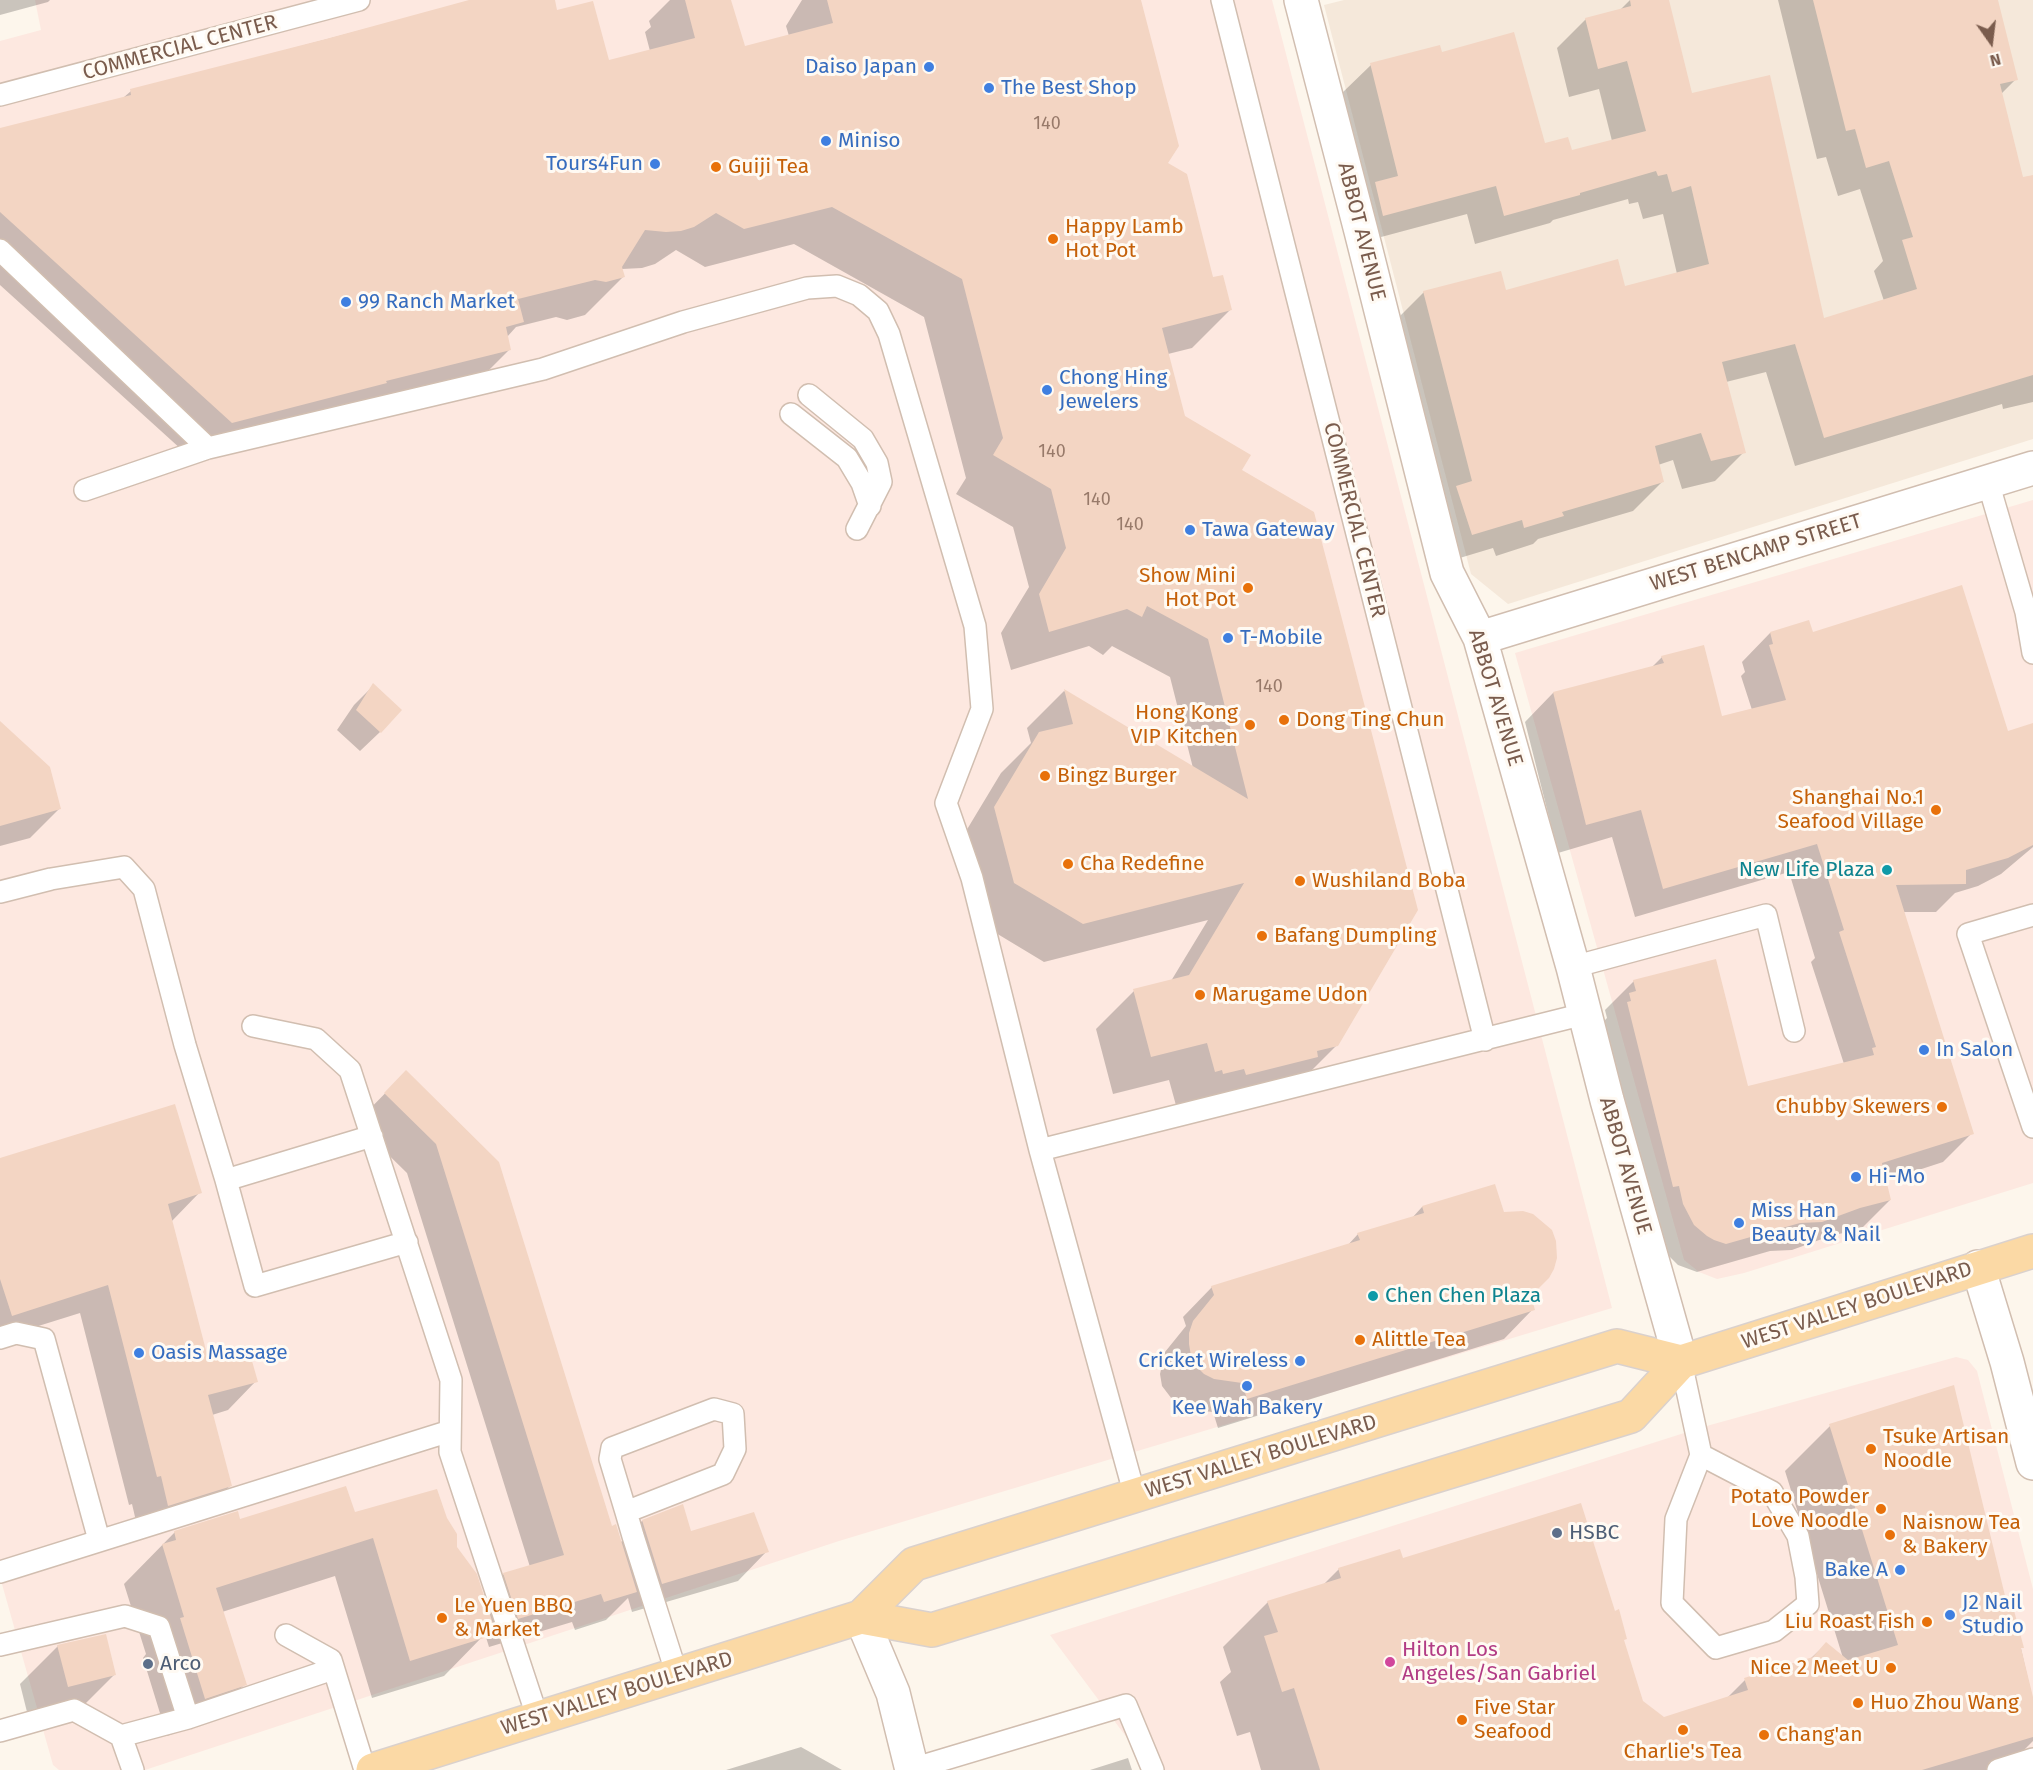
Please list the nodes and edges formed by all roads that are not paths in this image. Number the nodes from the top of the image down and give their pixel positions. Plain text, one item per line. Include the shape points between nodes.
1 (359, 0) edge
2 (1222, 0) edge
3 (1301, 0) edge
4 (0, 95) edge
5 (0, 250) edge
6 (809, 394) dead end
7 (791, 414) dead end
8 (208, 448) junction
9 (2033, 468) edge
10 (1988, 482) junction
11 (85, 490) dead end
12 (870, 506) junction
13 (857, 529) dead end
14 (1480, 638) junction
15 (2033, 653) edge
16 (0, 892) edge
17 (2033, 915) edge
18 (1573, 967) junction
19 (1584, 1014) junction
20 (253, 1026) dead end
21 (1794, 1031) dead end
22 (1485, 1040) junction
23 (2033, 1127) edge
24 (372, 1136) junction
25 (1040, 1150) junction
26 (226, 1180) junction
27 (407, 1242) junction
28 (2033, 1251) edge
29 (1978, 1268) junction
30 (0, 1338) edge
31 (1681, 1362) junction
32 (450, 1431) junction
33 (1701, 1455) junction
34 (2033, 1463) edge
35 (1135, 1496) junction
36 (626, 1512) junction
37 (99, 1540) junction
38 (0, 1572) edge
39 (861, 1617) junction
40 (286, 1635) dead end
41 (0, 1645) edge
42 (333, 1669) junction
43 (676, 1675) junction
44 (188, 1718) junction
45 (538, 1719) junction
46 (0, 1731) edge
47 (121, 1736) junction
48 (2033, 1759) edge
49 (133, 1770) edge
50 (365, 1770) edge
51 (373, 1770) edge
52 (912, 1770) edge
53 (1153, 1770) edge
54 (1998, 1770) edge

1 - 4 lane, COMMERCIAL CENTER
2 - 22 lane, COMMERCIAL CENTER
3 - 14 street, ABBOT AVENUE via 1447,573
5 - 8 lane
6 - 12 lane via 863,439 878,463 881,482
7 - 12 lane via 847,458
8 - 11 lane
8 - 25 lane via 543,369 683,322 807,288 837,286 878,311 889,333 975,626 982,709 946,803 972,878
9 - 10 street, WEST BENCAMP STREET
10 - 14 street, WEST BENCAMP STREET
10 - 15 lane via 2026,612
12 - 13 lane
14 - 18 street, ABBOT AVENUE
16 - 26 lane via 124,867 144,889
17 - 23 lane via 1968,934
18 - 19 street, ABBOT AVENUE
18 - 21 lane via 1766,915
19 - 22 lane
19 - 31 street, ABBOT AVENUE
20 - 24 lane via 316,1039 350,1070
22 - 25 lane
24 - 26 lane
24 - 27 lane
25 - 35 lane
26 - 27 lane via 255,1286
27 - 32 lane via 451,1380
28 - 29 main road, WEST VALLEY BOULEVARD
29 - 31 main road, WEST VALLEY BOULEVARD
29 - 34 street
30 - 37 lane via 16,1333 44,1339
31 - 33 lane
31 - 35 main road, WEST VALLEY BOULEVARD via 1617,1346
31 - 39 main road, WEST VALLEY BOULEVARD via 1631,1416 932,1630
32 - 37 lane
32 - 45 lane via 450,1452
33 - 33 lane via 1676,1519 1672,1603 1716,1648 1774,1631 1791,1618 1808,1604 1806,1577 1798,1536 1772,1492
35 - 39 main road, WEST VALLEY BOULEVARD via 914,1564
36 - 36 lane via 723,1474 735,1449 733,1414 714,1409 612,1448 610,1459
36 - 43 lane
37 - 38 lane
39 - 43 main road, WEST VALLEY BOULEVARD
39 - 52 street via 892,1693
40 - 42 lane via 331,1660
41 - 44 lane via 125,1616 159,1627
42 - 44 lane
42 - 50 lane
43 - 45 main road, WEST VALLEY BOULEVARD
44 - 47 lane
45 - 51 main road, WEST VALLEY BOULEVARD
46 - 47 lane via 74,1710
47 - 49 lane
48 - 54 lane
52 - 53 lane via 1126,1705

